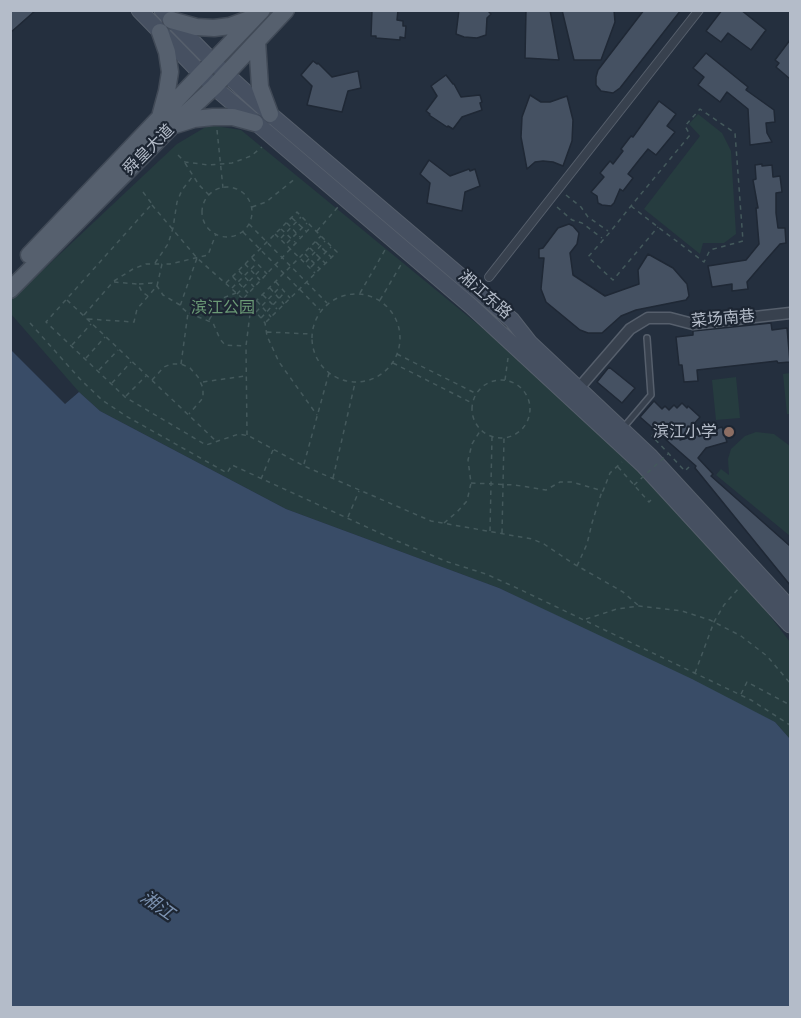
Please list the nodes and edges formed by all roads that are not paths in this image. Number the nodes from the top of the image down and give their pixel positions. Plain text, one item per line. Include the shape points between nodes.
1 (139, 10) edge
2 (286, 10) edge
3 (699, 10) edge
4 (259, 14) edge
5 (164, 21) edge
6 (257, 41) junction
7 (214, 74) junction
8 (270, 114) junction
9 (166, 121) junction
10 (255, 123) junction
11 (293, 134) junction
12 (277, 142) junction
13 (10, 275) edge
14 (489, 277) dead end
15 (11, 289) edge
16 (790, 313) edge
17 (647, 338) dead end
18 (579, 388) junction
19 (622, 429) junction
20 (790, 608) edge
21 (790, 625) edge

1 - 5 main road, 湘江东路
2 - 6 main road, 舜皇大道
3 - 14 street
4 - 5 main road via 214,28
4 - 7 main road, 舜皇大道
5 - 7 main road, 湘江东路
5 - 9 main road via 170,72
6 - 7 main road, 舜皇大道
6 - 8 main road via 260,87
7 - 8 main road, 湘江东路
7 - 9 main road, 舜皇大道
7 - 10 main road, 湘江东路
8 - 11 main road, 湘江东路
9 - 10 main road via 233,117
9 - 13 main road, 舜皇大道
9 - 15 main road, 舜皇大道
10 - 12 main road, 湘江东路
11 - 12 main road
11 - 18 main road, 湘江东路 via 512,320 530,343
12 - 21 main road, 湘江东路 via 511,342 644,465
16 - 18 street, 菜场南巷 via 693,324 648,318 630,329
17 - 19 lane via 651,395
18 - 19 main road, 湘江东路
19 - 20 main road, 湘江东路

